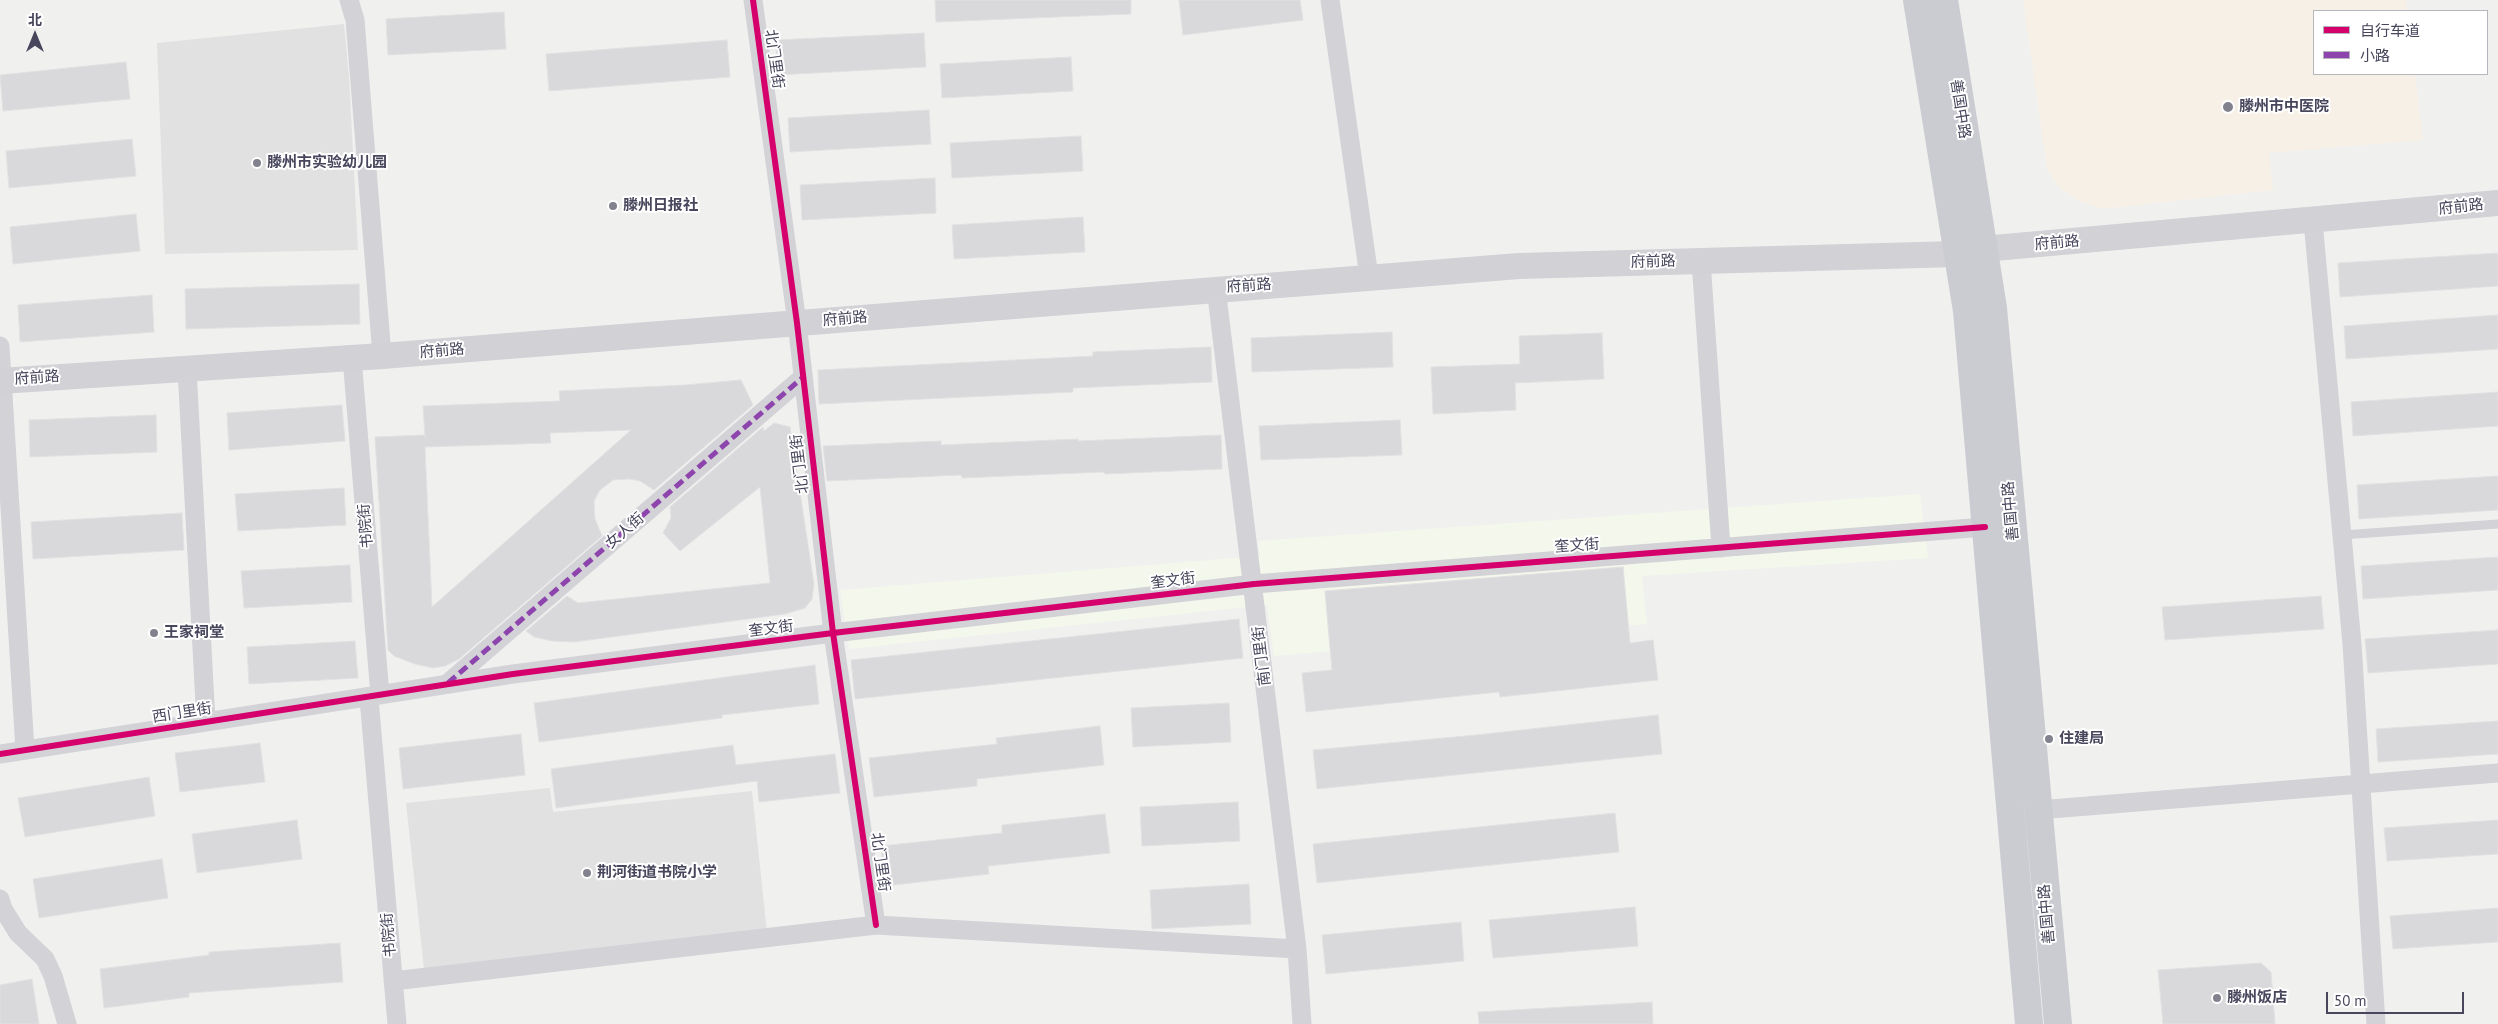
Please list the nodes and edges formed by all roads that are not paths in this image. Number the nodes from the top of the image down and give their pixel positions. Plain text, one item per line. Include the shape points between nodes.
1 (349, 0) edge
2 (753, 0) edge
3 (1330, 0) edge
4 (1918, 0) edge
5 (1944, 0) edge
6 (2498, 203) edge
7 (2313, 221) junction
8 (1970, 252) junction
9 (1701, 261) junction
10 (1369, 277) junction
11 (1216, 288) junction
12 (797, 323) junction
13 (0, 346) edge
14 (382, 356) junction
15 (352, 358) junction
16 (187, 369) junction
17 (802, 378) junction
18 (1, 381) edge
19 (2498, 524) edge
20 (1985, 527) junction
21 (2342, 535) junction
22 (1721, 548) junction
23 (1254, 584) junction
24 (833, 633) junction
25 (447, 684) junction
26 (375, 696) junction
27 (206, 722) junction
28 (25, 750) junction
29 (0, 754) edge
30 (2498, 773) edge
31 (2361, 786) junction
32 (2038, 810) junction
33 (0, 899) edge
34 (876, 925) junction
35 (1297, 949) junction
36 (393, 981) junction
37 (67, 1024) edge
38 (396, 1024) edge
39 (1302, 1024) edge
40 (2029, 1024) edge
41 (2058, 1024) edge
42 (2376, 1024) edge

1 - 14 street via 355,20
2 - 12 street, 北门里街
3 - 10 street
4 - 8 main road, 善国中路
5 - 8 main road, 善国中路
6 - 7 main road, 府前路
7 - 8 main road, 府前路
7 - 21 street
8 - 9 main road, 府前路
8 - 20 main road, 善国中路 via 1967,311
8 - 32 main road, 善国中路 via 1993,308
9 - 10 main road, 府前路 via 1519,266
9 - 22 street
10 - 11 main road, 府前路
11 - 12 main road, 府前路
11 - 23 street, 南门里街
12 - 14 main road, 府前路
12 - 17 street, 北门里街
13 - 18 street
14 - 15 main road, 府前路
15 - 16 main road, 府前路
15 - 26 street, 书院街
16 - 18 main road, 府前路
16 - 27 street
17 - 24 street, 北门里街
17 - 25 street, 女人街
18 - 28 street via 11,577
19 - 21 lane
20 - 22 street, 奎文街
20 - 40 main road, 善国中路
21 - 31 street
22 - 23 street, 奎文街
23 - 24 street, 奎文街
23 - 35 street, 南门里街
24 - 25 street, 奎文街
24 - 34 street, 北门里街
25 - 26 street, 奎文街
26 - 27 street, 西门里街
26 - 36 street, 书院街
27 - 28 street, 西门里街
28 - 29 street, 西门里街
30 - 31 street
31 - 32 street
31 - 42 street
32 - 41 main road, 善国中路
33 - 37 street via 18,933 44,959 53,976
34 - 35 street
34 - 36 street
35 - 39 street, 南门里街
36 - 38 street, 书院街

